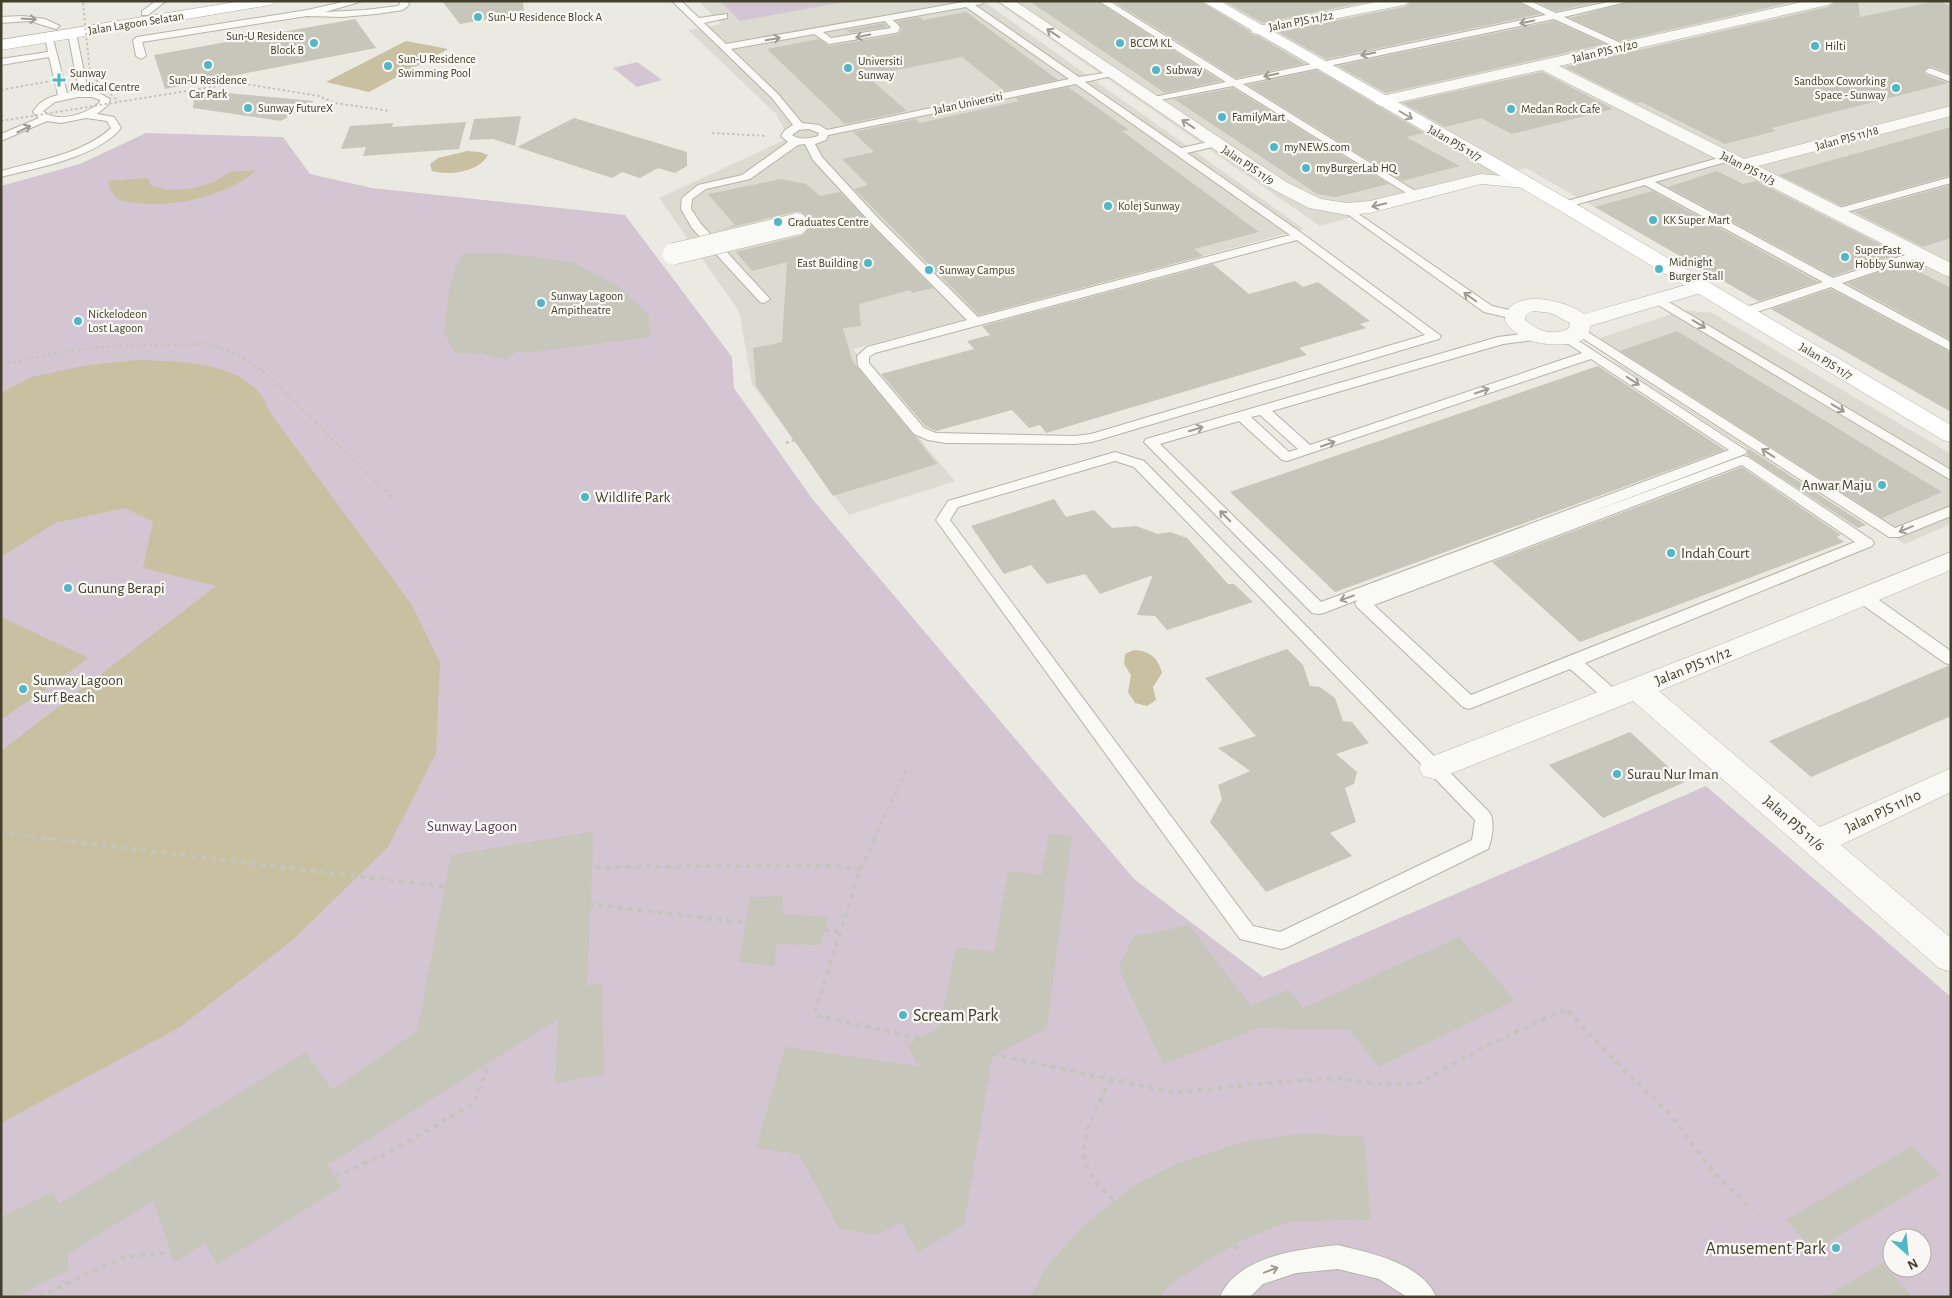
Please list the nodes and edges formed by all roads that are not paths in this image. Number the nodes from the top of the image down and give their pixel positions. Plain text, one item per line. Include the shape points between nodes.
1 (162, 1) edge
2 (218, 1) edge
3 (270, 1) edge
4 (359, 1) edge
5 (404, 1) edge
6 (676, 1) edge
7 (982, 1) edge
8 (1028, 1) edge
9 (1103, 1) edge
10 (1404, 1) edge
11 (1522, 1) edge
12 (1626, 1) edge
13 (1212, 2) edge
14 (1817, 2) edge
15 (1008, 3) edge
16 (968, 4) junction
17 (145, 13) junction
18 (307, 13) junction
19 (724, 16) dead end
20 (1554, 16) junction
21 (886, 18) junction
22 (1, 20) edge
23 (698, 21) junction
24 (1258, 30) junction
25 (816, 31) junction
26 (52, 32) junction
27 (72, 33) junction
28 (1, 35) edge
29 (1, 44) edge
30 (725, 47) junction
31 (1622, 47) junction
32 (52, 54) junction
33 (141, 56) dead end
34 (1, 62) edge
35 (1318, 64) junction
36 (1545, 65) junction
37 (1930, 70) dead end
38 (1113, 73) junction
39 (1951, 79) edge
40 (1076, 81) junction
41 (1234, 83) junction
42 (84, 94) junction
43 (63, 97) junction
44 (1152, 100) junction
45 (1382, 101) junction
46 (1951, 111) edge
47 (87, 115) junction
48 (46, 118) junction
49 (800, 127) junction
50 (824, 132) junction
51 (1, 138) edge
52 (795, 142) junction
53 (809, 142) junction
54 (1217, 144) junction
55 (1178, 152) junction
56 (1483, 159) junction
57 (1736, 162) junction
58 (1, 174) edge
59 (1478, 180) junction
60 (1951, 180) edge
61 (1647, 182) junction
62 (1526, 183) junction
63 (1416, 196) junction
64 (1564, 205) junction
65 (1347, 209) junction
66 (1836, 212) junction
67 (797, 224) dead end
68 (1299, 236) junction
69 (673, 254) dead end
70 (1918, 254) junction
71 (1947, 265) edge
72 (1832, 283) junction
73 (1700, 287) junction
74 (764, 299) dead end
75 (1657, 299) junction
76 (1744, 312) junction
77 (975, 321) junction
78 (1524, 326) junction
79 (1576, 330) junction
80 (1502, 340) junction
81 (1951, 348) edge
82 (1592, 354) junction
83 (1261, 409) junction
84 (1241, 415) junction
85 (1951, 435) edge
86 (1308, 450) junction
87 (1951, 476) edge
88 (1951, 510) edge
89 (1951, 560) edge
90 (1863, 597) junction
91 (1951, 659) edge
92 (1572, 662) junction
93 (1626, 693) junction
94 (1434, 768) junction
95 (1951, 779) edge
96 (1816, 842) junction
97 (1951, 958) edge
98 (1232, 1297) edge
99 (1424, 1297) edge

1 - 17 lane
2 - 17 street, Jalan Lagoon Selatan
3 - 27 street, Jalan Lagoon Selatan
4 - 18 lane
5 - 18 lane via 405,5 400,8 364,14
6 - 23 lane
7 - 16 lane
8 - 15 street
9 - 41 lane
10 - 24 street, Jalan PJS 11/22
11 - 20 lane
12 - 20 lane
13 - 24 street, Jalan PJS 11/7
14 - 31 street, Jalan PJS 11/20
38 -> 15 street, Jalan PJS 11/9
16 - 21 lane
16 - 40 lane
17 - 26 street, Jalan Lagoon Selatan
18 - 33 lane via 136,40
19 - 23 lane
20 - 31 lane
20 -> 35 lane
21 - 25 lane
21 -> 25 lane via 896,27 895,30 829,41
22 -> 26 lane via 37,19
23 - 30 lane
24 - 35 street, Jalan PJS 11/7
30 -> 25 lane
26 - 27 street, Jalan Lagoon Selatan
26 - 28 street, Jalan Lagoon Selatan
26 - 29 street, Jalan Lagoon Selatan
26 - 32 lane
27 - 42 lane
30 - 49 lane via 775,96
31 - 36 street, Jalan PJS 11/20
32 - 34 lane
32 - 43 lane
35 -> 41 lane
35 - 45 street, Jalan PJS 11/7
36 - 45 street, Jalan PJS 11/20
36 - 57 street, Jalan PJS 11/3
37 - 39 lane
38 - 40 lane, Jalan Universiti
38 - 44 street, Jalan PJS 11/9
40 - 50 lane, Jalan Universiti
40 - 55 lane
41 - 44 lane
41 - 63 lane
42 - 43 lane
42 - 47 lane via 105,99 102,107
43 - 48 lane via 40,108 38,112
54 -> 44 street, Jalan PJS 11/9
45 -> 56 street, Jalan PJS 11/7
46 - 57 street, Jalan PJS 11/18
47 - 48 lane
47 - 58 lane via 110,119 116,128 112,135 90,147
51 -> 48 lane
49 - 50 lane via 814,127
49 - 52 lane via 786,133 787,138
50 - 53 lane via 822,138
52 - 53 lane
52 - 74 lane via 746,177 702,187 687,198 686,209 696,226
53 - 77 lane via 817,158
54 - 55 lane
54 - 65 street, Jalan PJS 11/9 via 1297,195 1316,204
55 - 68 lane
56 - 59 street via 1483,171
56 - 62 street, Jalan PJS 11/7
57 - 61 lane
57 - 66 street, Jalan PJS 11/3
59 - 62 street, Jalan PJS 11/9
59 - 63 street, Jalan PJS 11/9
60 - 66 lane
61 - 64 lane
61 - 72 lane
62 - 64 street, Jalan PJS 11/7
63 -> 65 street, Jalan PJS 11/9
64 - 73 street, Jalan PJS 11/7
78 -> 65 lane via 1488,309
66 - 70 street, Jalan PJS 11/3
67 - 69 street, bridge
68 - 77 lane
68 - 77 lane via 1435,336 1092,438 946,439 918,431 863,363 864,356 871,350
70 - 71 street, Jalan PJS 11/3
70 - 72 lane
72 - 76 lane
72 - 81 lane
73 - 75 street
73 - 76 street, Jalan PJS 11/7
75 - 79 street
75 -> 87 lane
76 - 85 street, Jalan PJS 11/7
78 - 79 street via 1558,339
78 - 79 street via 1517,310 1544,305 1566,311
78 - 80 lane
78 - 80 lane
79 - 82 lane
88 -> 79 lane via 1894,534
80 - 83 lane
82 -> 84 lane via 1740,451 1318,608 1151,442
86 -> 82 lane
83 - 84 lane
83 - 86 lane
84 - 86 lane via 1287,457
89 - 90 street, Jalan PJS 11/12
90 - 91 lane
90 - 93 street, Jalan PJS 11/12
92 - 92 lane via 1469,703 1363,603 1743,460 1867,543
92 - 93 lane
93 - 94 street, Jalan PJS 11/12
93 - 96 street, Jalan PJS 11/6
94 - 94 lane via 1139,464 1115,456 953,504 943,520 1247,933 1281,940 1481,844 1484,818
95 - 96 street, Jalan PJS 11/10
96 - 97 street, Jalan PJS 11/6
98 -> 99 lane via 1264,1272 1296,1261 1338,1257 1384,1268

